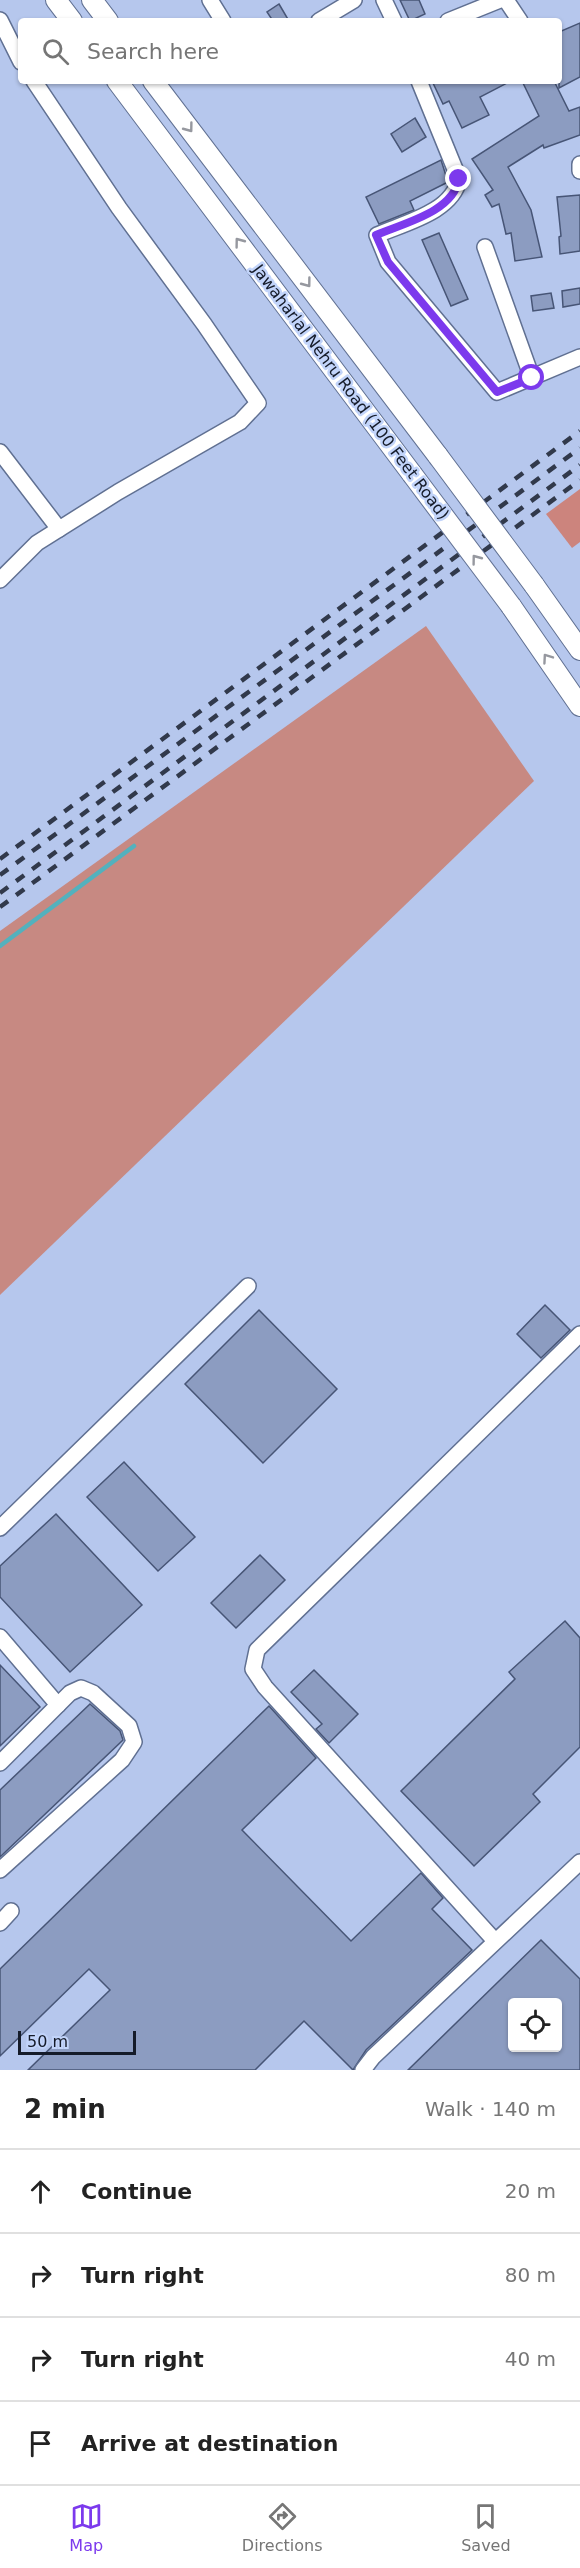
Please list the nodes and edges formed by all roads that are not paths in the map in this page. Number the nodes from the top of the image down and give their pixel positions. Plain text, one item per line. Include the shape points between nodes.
1 (56, 0) edge
2 (92, 0) edge
3 (210, 0) edge
4 (354, 0) edge
5 (384, 0) edge
6 (500, 0) edge
7 (506, 0) edge
8 (70, 18) edge
9 (106, 18) edge
10 (221, 18) edge
11 (324, 18) edge
12 (393, 18) edge
13 (455, 18) edge
14 (518, 18) edge
15 (0, 20) edge
16 (18, 56) edge
17 (36, 84) edge
18 (119, 84) edge
19 (155, 84) edge
20 (420, 84) edge
21 (580, 164) edge
22 (580, 171) edge
23 (486, 247) dead end
24 (580, 357) edge
25 (532, 378) junction
26 (0, 452) edge
27 (59, 529) junction
28 (0, 580) edge
29 (580, 650) edge
30 (580, 706) edge
31 (248, 1286) dead end
32 (580, 1334) edge
33 (0, 1528) edge
34 (0, 1637) edge
35 (58, 1705) junction
36 (0, 1763) edge
37 (580, 1862) edge
38 (0, 1870) edge
39 (11, 1911) dead end
40 (0, 1923) edge
41 (495, 1941) junction
42 (363, 2070) edge

1 - 8 main road
2 - 9 main road
3 - 10 street
4 - 11 street
5 - 12 street
6 - 13 street
7 - 14 street
15 - 16 street
17 - 27 street via 258,403 240,422
30 -> 18 main road, Jawaharlal Nehru Road (100 Feet Road), bridge via 511,606
19 -> 29 main road, Jawaharlal Nehru Road (100 Feet Road), bridge
20 - 25 street via 459,179 458,189 440,207 376,235 388,262 497,392
21 - 22 street
23 - 25 street
24 - 25 street
26 - 27 street
27 - 28 street via 37,543
31 - 33 street
32 - 41 street via 257,1650 253,1669
34 - 35 street
35 - 36 street
35 - 38 street via 81,1688 93,1693 129,1726 134,1742 122,1760
37 - 41 street
39 - 40 street
41 - 42 street

